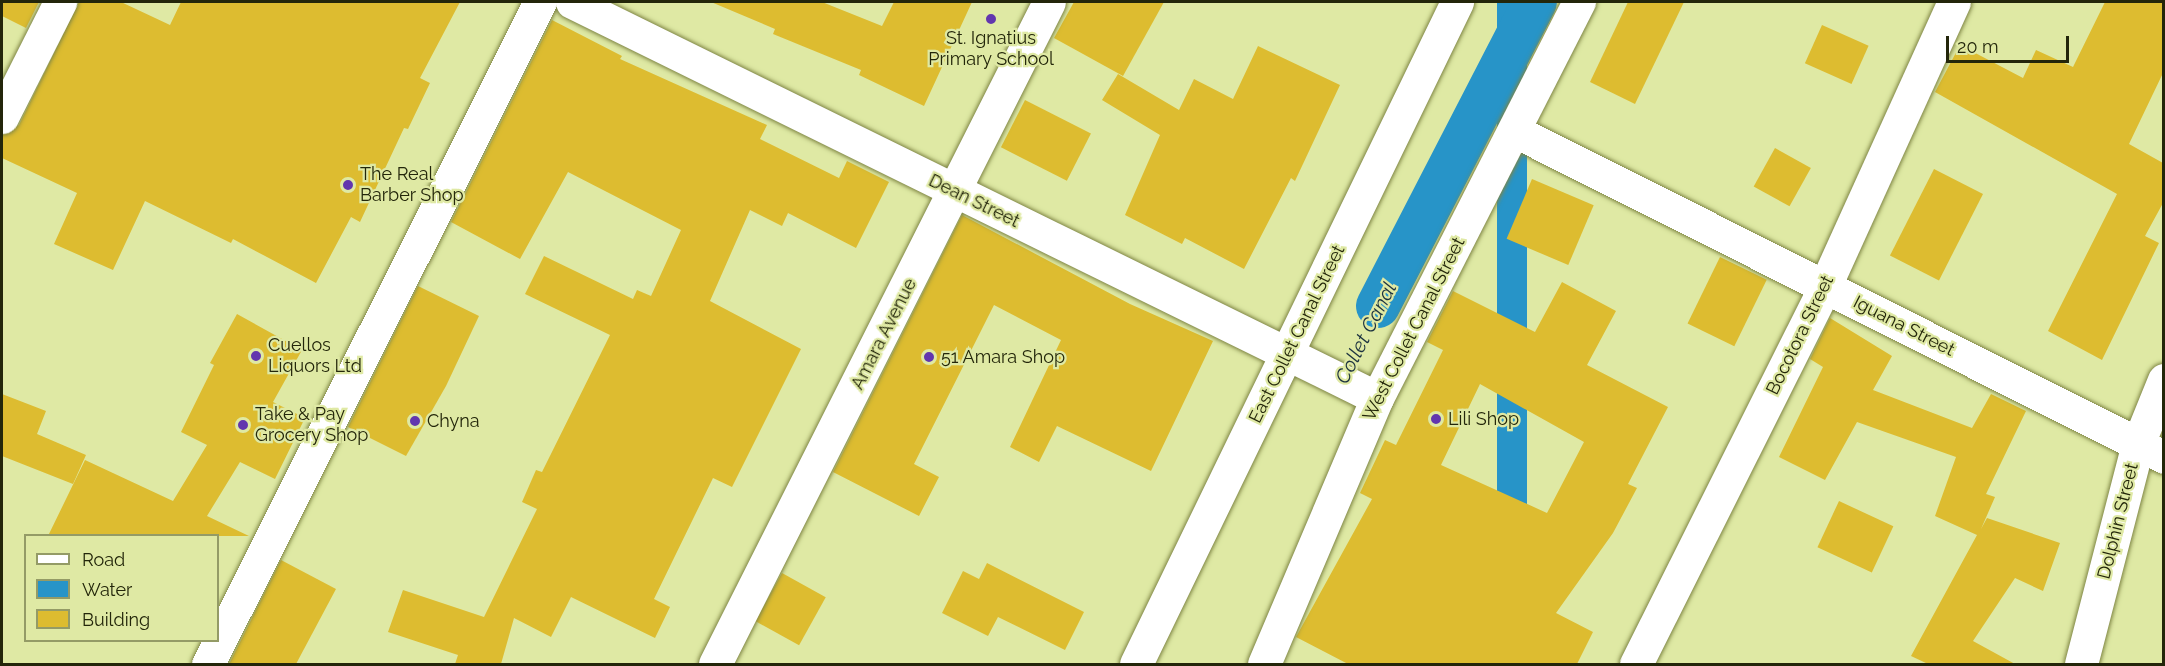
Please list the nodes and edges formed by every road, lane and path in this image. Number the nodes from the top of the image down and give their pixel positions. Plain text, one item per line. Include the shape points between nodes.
1 (60, 2) edge
2 (540, 2) edge
3 (572, 2) edge
4 (1049, 2) edge
5 (1457, 2) edge
6 (1579, 2) edge
7 (1954, 2) edge
8 (2, 117) edge
9 (1515, 131) junction
10 (956, 193) junction
11 (1825, 286) junction
12 (1288, 355) junction
13 (2163, 380) edge
14 (1367, 393) junction
15 (2151, 451) edge
16 (1269, 663) edge
17 (208, 664) edge
18 (715, 664) edge
19 (1136, 664) edge
20 (1636, 664) edge
21 (2081, 664) edge

1 - 8 street
2 - 17 street
3 - 10 street, Dean Street
4 - 10 street, Amara Avenue
5 - 12 street, East Collet Canal Street
6 - 9 street, West Collet Canal Street
7 - 11 street, Bocotora Street
9 - 11 street, Iguana Street
9 - 14 street, West Collet Canal Street
10 - 12 street, Dean Street
10 - 18 street, Amara Avenue
11 - 15 street, Iguana Street
11 - 20 street, Bocotora Street
12 - 14 street, Dean Street
12 - 19 street, East Collet Canal Street
13 - 15 street, Dolphin Street
14 - 16 street, West Collet Canal Street
15 - 21 street, Dolphin Street

